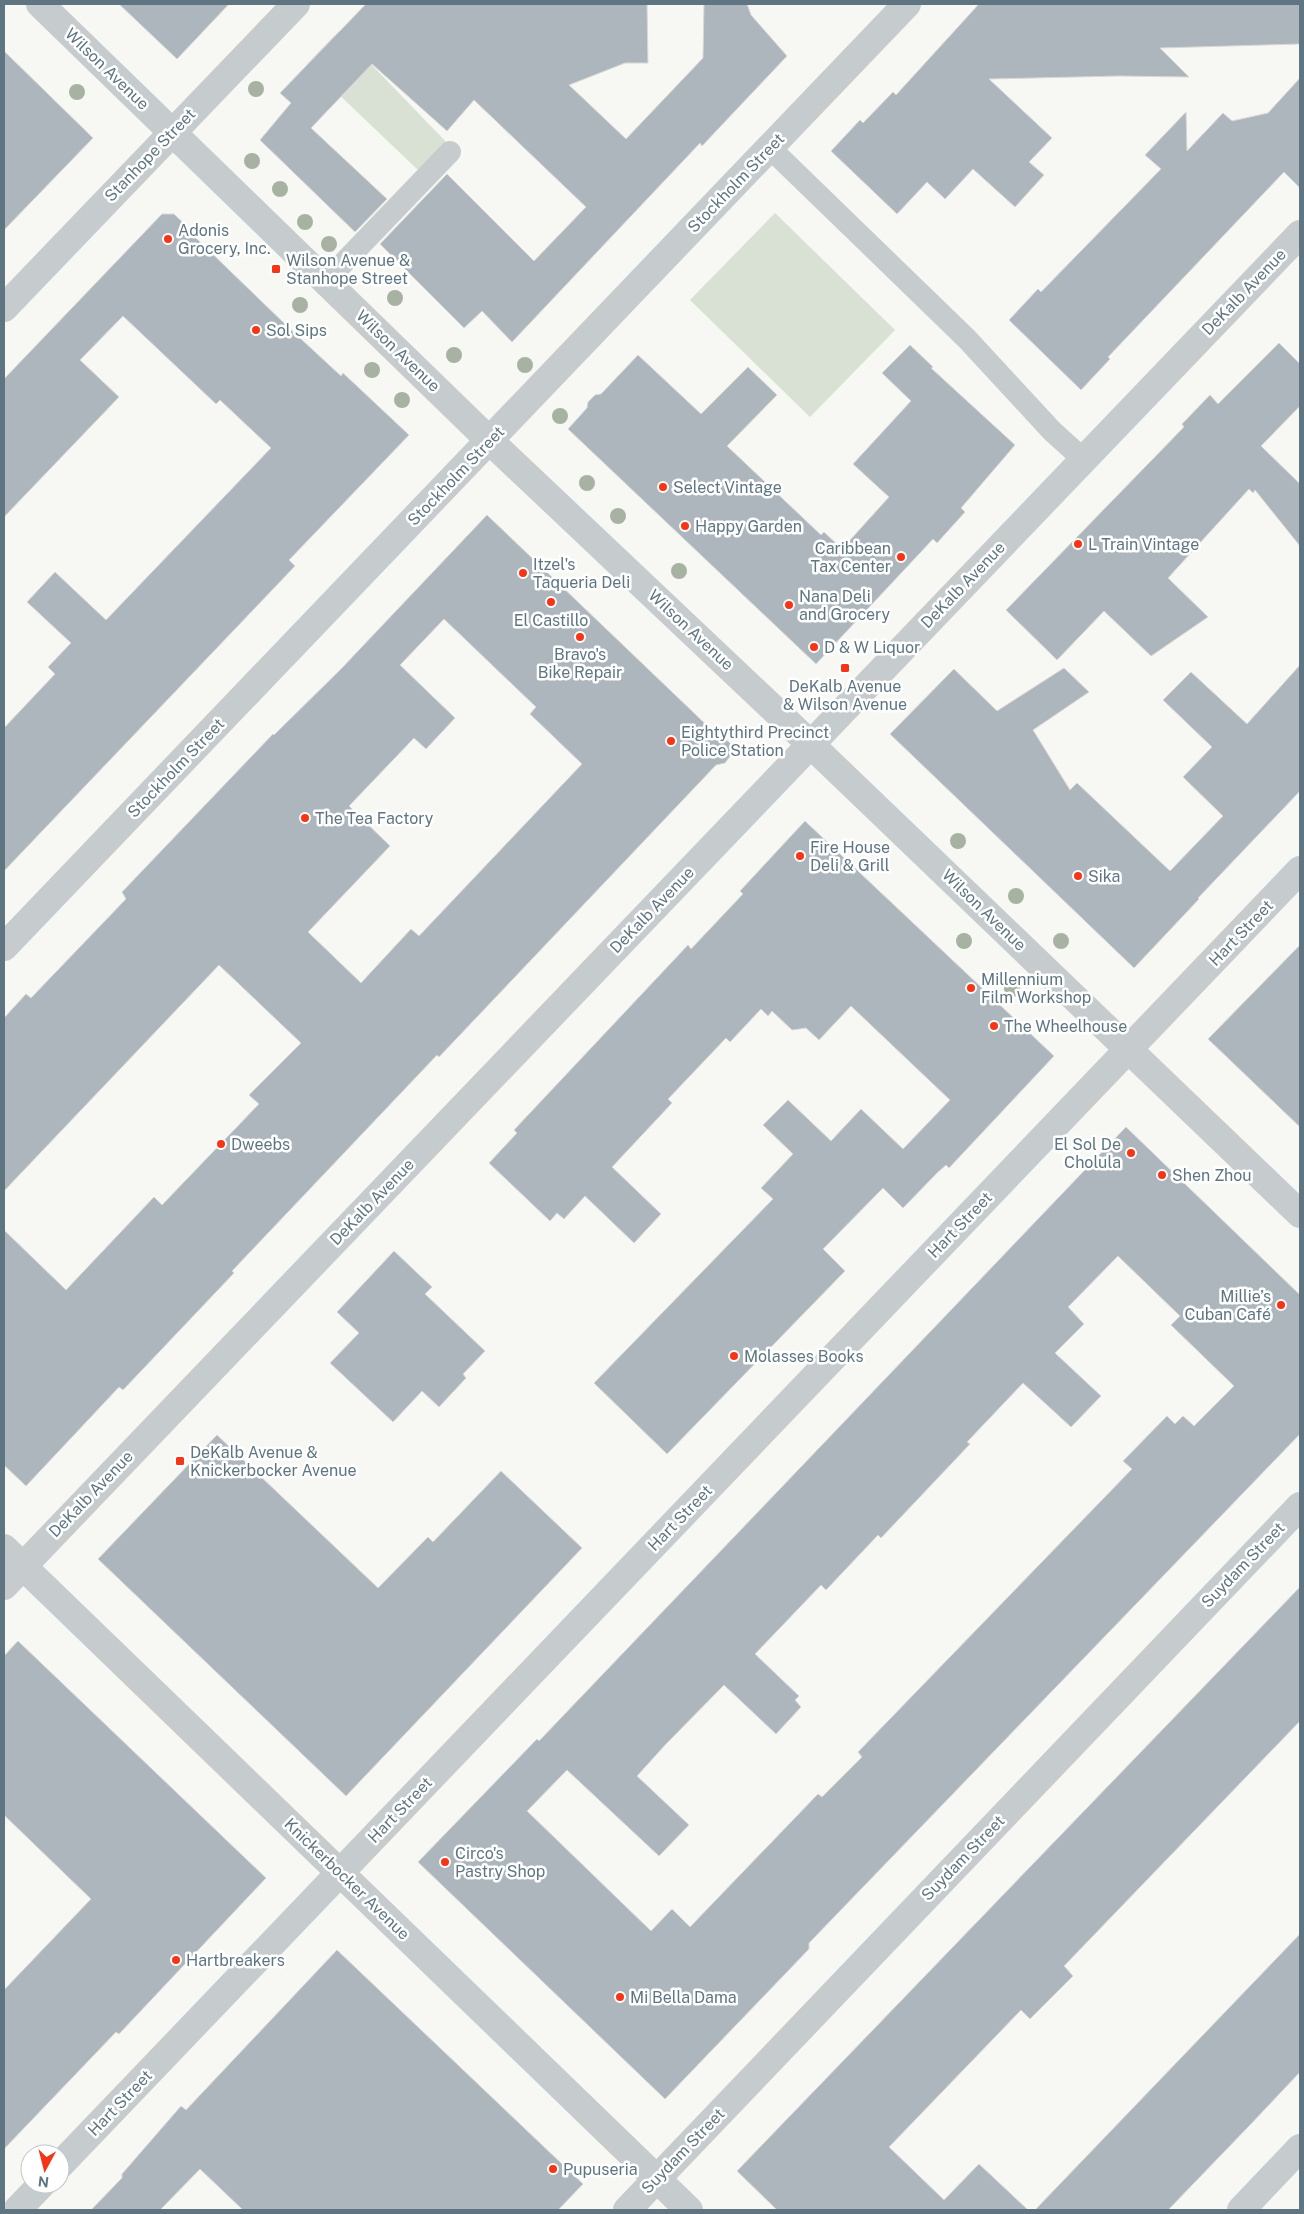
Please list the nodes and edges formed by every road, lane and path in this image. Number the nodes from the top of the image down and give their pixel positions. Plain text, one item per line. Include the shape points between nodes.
1 (40, 4) edge
2 (296, 4) edge
3 (907, 4) edge
4 (172, 132) junction
5 (770, 148) junction
6 (450, 152) dead end
7 (1300, 234) edge
8 (326, 281) junction
9 (4, 308) edge
10 (490, 441) junction
11 (1084, 460) junction
12 (811, 744) junction
13 (1300, 870) edge
14 (4, 947) edge
15 (1129, 1050) junction
16 (1300, 1214) edge
17 (1300, 1506) edge
18 (13, 1557) edge
19 (4, 1586) edge
20 (340, 1872) junction
21 (1300, 2148) edge
22 (70, 2155) edge
23 (657, 2179) junction
24 (32, 2194) edge
25 (17, 2210) edge
26 (626, 2210) edge
27 (689, 2210) edge
28 (1241, 2210) edge

1 - 4 street, Wilson Avenue
2 - 4 street, Stanhope Street
3 - 5 street, Stockholm Street
4 - 8 street, Wilson Avenue
4 - 9 street, Stanhope Street
5 - 10 street, Stockholm Street
5 - 11 lane via 968,339 1052,431
6 - 8 lane
7 - 11 street, DeKalb Avenue
8 - 10 street, Wilson Avenue
10 - 12 street, Wilson Avenue
10 - 14 street, Stockholm Street
11 - 12 street, DeKalb Avenue
12 - 15 street, Wilson Avenue
12 - 18 street, DeKalb Avenue
13 - 15 street, Hart Street
15 - 16 street, Wilson Avenue
15 - 20 street, Hart Street
17 - 23 street, Suydam Street
18 - 19 street, DeKalb Avenue
18 - 20 street, Knickerbocker Avenue
20 - 22 street, Hart Street
20 - 23 street, Knickerbocker Avenue
21 - 28 street
23 - 26 street, Suydam Street
23 - 27 street, Knickerbocker Avenue
24 - 25 street

